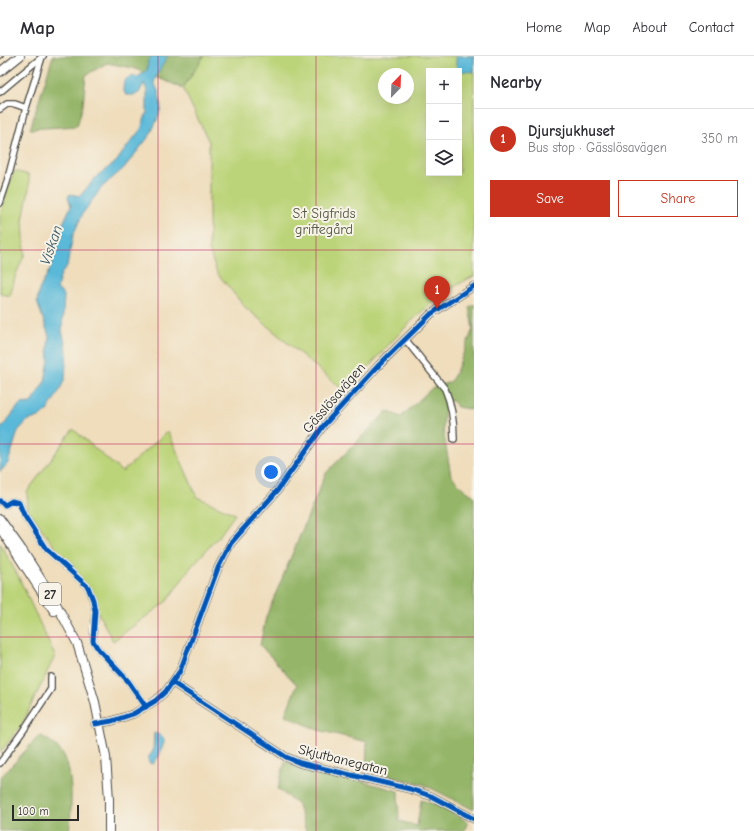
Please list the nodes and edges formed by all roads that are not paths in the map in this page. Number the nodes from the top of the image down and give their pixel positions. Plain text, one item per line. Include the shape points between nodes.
1 (20, 56) edge
2 (43, 56) edge
3 (0, 72) edge
4 (0, 92) edge
5 (26, 108) junction
6 (0, 109) edge
7 (0, 203) edge
8 (474, 286) edge
9 (405, 339) junction
10 (454, 439) dead end
11 (0, 501) edge
12 (0, 519) edge
13 (0, 528) edge
14 (51, 677) dead end
15 (173, 683) junction
16 (146, 707) junction
17 (98, 724) junction
18 (0, 763) edge
19 (474, 819) edge
20 (104, 831) edge
21 (109, 831) edge

1 - 3 main road
2 - 4 street
2 - 5 street
5 - 6 street via 7,104
5 - 7 street
8 - 9 street, Gässlösavägen via 437,309
9 - 10 street via 449,398
9 - 15 street, Gässlösavägen via 324,425 278,491 226,551
11 - 16 street via 5,505 12,501 19,503 46,550 88,587 95,611 93,641 128,681
12 - 17 main road, 27 via 53,598 76,643 95,702
13 - 17 main road, 27 via 50,604 74,649
14 - 18 street via 51,689
15 - 16 street, Gässlösavägen
15 - 19 street, Skjutbanegatan via 286,757 300,763 432,796
16 - 17 street, Gässlösavägen via 133,714
17 - 20 main road, 27 via 105,784
17 - 21 main road, 27 via 108,775

